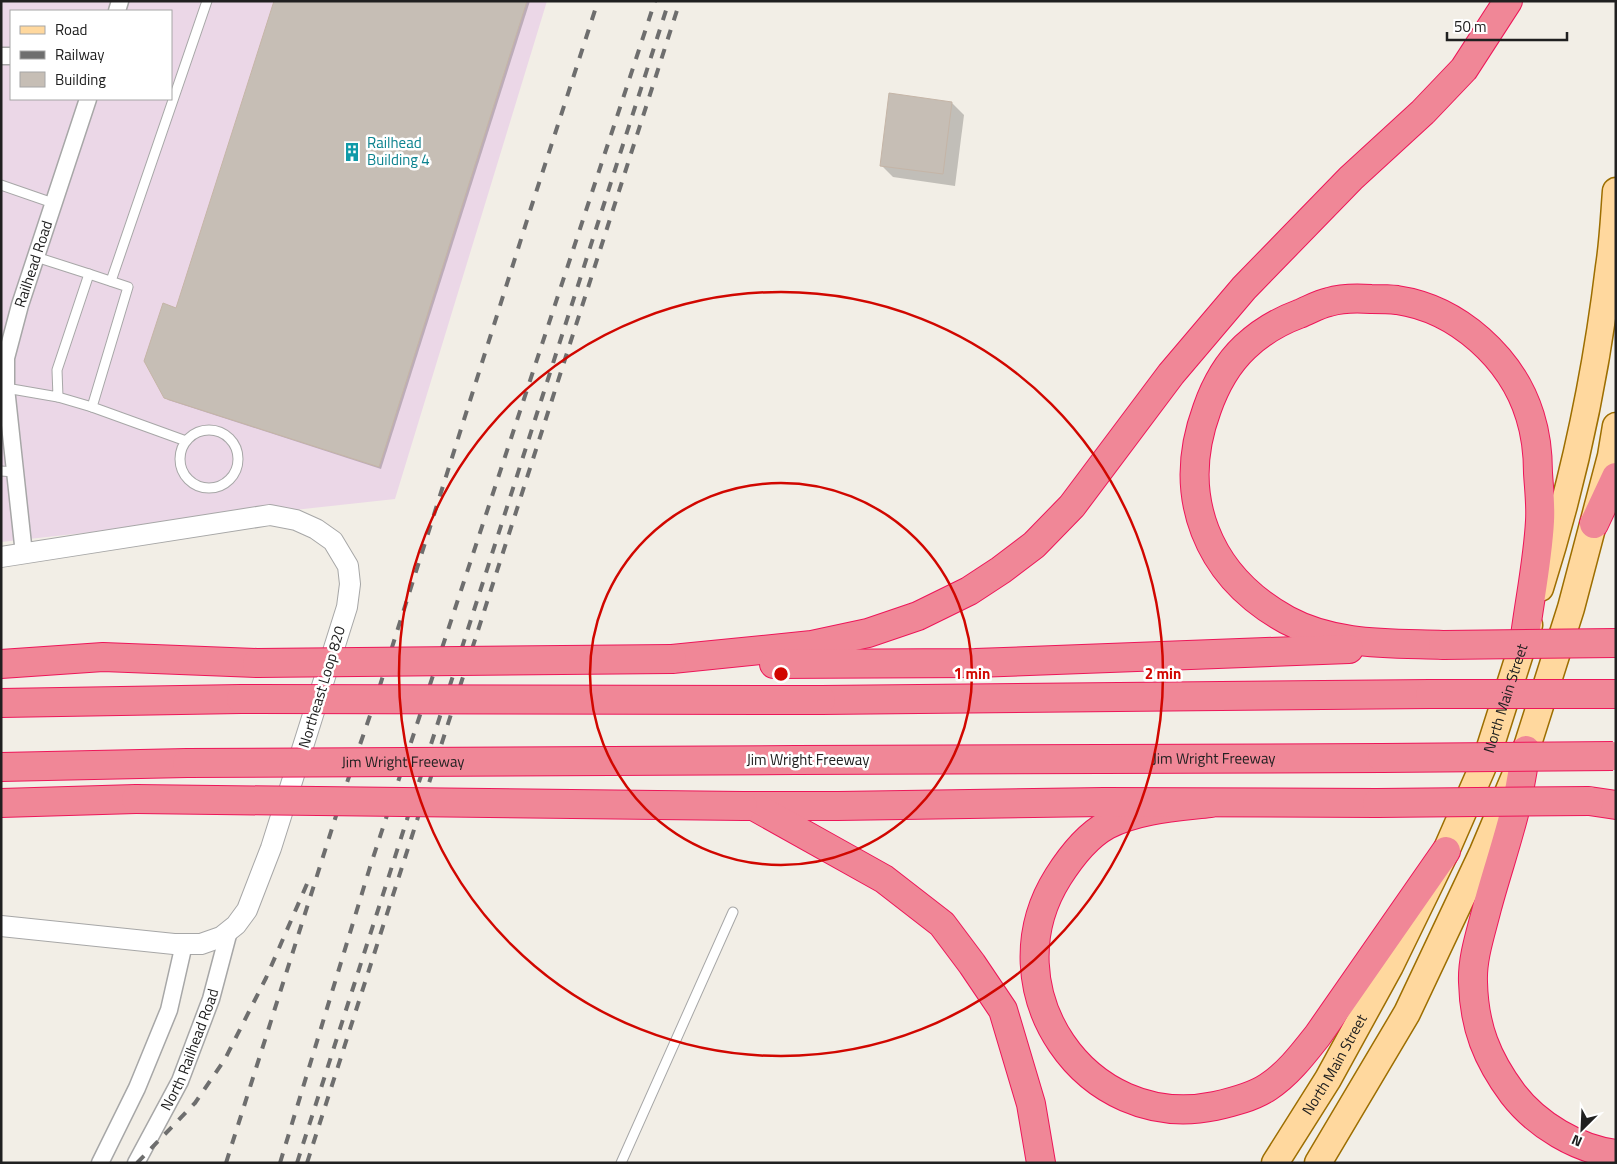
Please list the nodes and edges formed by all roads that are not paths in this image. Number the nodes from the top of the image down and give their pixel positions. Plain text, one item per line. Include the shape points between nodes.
1 (207, 1) edge
2 (1508, 1) edge
3 (88, 100) edge
4 (1, 185) edge
5 (1616, 191) edge
6 (53, 203) junction
7 (36, 257) junction
8 (89, 274) junction
9 (111, 282) junction
10 (6, 388) junction
11 (58, 396) junction
12 (92, 407) junction
13 (1616, 426) edge
14 (186, 441) junction
15 (8, 471) edge
16 (1616, 477) edge
17 (1594, 524) junction
18 (24, 554) junction
19 (1, 557) edge
20 (1525, 636) junction
21 (1616, 643) edge
22 (1442, 645) junction
23 (672, 659) junction
24 (1, 664) edge
25 (1616, 694) edge
26 (1, 704) edge
27 (1526, 750) junction
28 (1615, 756) edge
29 (1, 767) edge
30 (1589, 801) junction
31 (1616, 801) edge
32 (1, 803) edge
33 (1210, 803) junction
34 (1616, 805) edge
35 (749, 806) junction
36 (1446, 851) junction
37 (732, 912) dead end
38 (1, 926) edge
39 (229, 931) junction
40 (184, 944) junction
41 (1616, 1154) edge
42 (100, 1163) edge
43 (136, 1163) edge
44 (621, 1163) edge
45 (1041, 1163) edge
46 (1275, 1163) edge
47 (1318, 1163) edge

1 - 9 lane
2 - 23 highway via 1464,69 1244,288 1171,374 1072,506 1034,545 969,591 918,616 868,633 812,645
3 - 6 street, Railhead Road
4 - 6 lane
5 - 20 main road, North Main Street via 1610,266 1596,360 1552,551
6 - 7 street, Railhead Road
7 - 8 lane
7 - 10 street, Railhead Road via 6,358
8 - 9 lane
8 - 11 lane via 57,370
9 - 12 lane via 128,288
10 - 11 lane
10 - 15 street, Railhead Road
11 - 12 lane
12 - 14 lane
13 - 17 main road
14 - 14 lane via 181,449 181,469 194,484 212,488 230,479 238,462 234,444 227,437 210,430 192,435
15 - 18 street, Railhead Road
16 - 17 highway
17 - 27 main road
18 - 19 street, Northeast Loop 820
18 - 39 street, Northeast Loop 820 via 270,515 296,520 316,529 333,542 348,566 347,607 273,840 247,910
20 - 22 highway via 1540,520 1537,443 1530,414 1506,367 1462,325 1440,313 1397,300 1361,298 1329,302 1290,317 1265,330 1244,348 1215,387 1196,450 1195,492 1207,536 1219,560 1238,584 1289,621 1348,641
20 - 36 main road, North Main Street via 1487,758
21 - 22 highway, bridge
22 - 23 highway via 975,663 727,664
23 - 24 highway, bridge via 257,663 104,657
25 - 26 highway, bridge via 821,700 241,700
27 - 41 highway via 1516,807 1476,954 1472,981 1475,1009 1492,1065 1524,1108 1573,1140
27 - 47 main road via 1483,852 1407,1013
28 - 29 highway, Jim Wright Freeway, bridge via 187,763
30 - 31 highway
30 - 33 highway, bridge
30 - 34 highway
32 - 35 highway, bridge via 136,800
33 - 35 highway
33 - 36 highway via 1137,814 1107,826 1086,842 1066,864 1051,888 1037,931 1038,990 1047,1019 1060,1042 1078,1065 1100,1082 1139,1102 1170,1108 1202,1109 1249,1097 1268,1087 1296,1062 1318,1035
35 - 45 highway via 884,879 942,924 1003,1010 1032,1104
36 - 46 main road, North Main Street via 1390,966 1328,1079
37 - 44 lane
38 - 40 street, Northeast Loop 820
39 - 40 street, Northeast Loop 820 via 200,944
39 - 43 street, North Railhead Road via 211,999 180,1080
40 - 42 street via 170,1010

